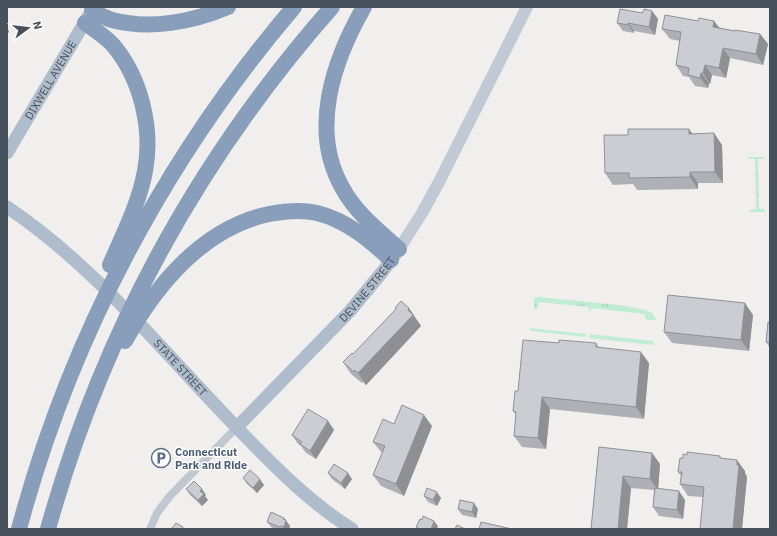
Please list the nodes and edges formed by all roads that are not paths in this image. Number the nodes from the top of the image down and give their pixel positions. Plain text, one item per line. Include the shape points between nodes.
1 (228, 7) edge
2 (294, 7) edge
3 (332, 7) edge
4 (364, 7) edge
5 (527, 7) edge
6 (90, 13) edge
7 (7, 153) edge
8 (7, 207) edge
9 (395, 254) junction
10 (112, 272) junction
11 (141, 302) junction
12 (236, 428) junction
13 (19, 529) edge
14 (48, 529) edge
15 (150, 529) edge
16 (352, 529) edge

1 - 6 highway via 198,18 157,24 111,20
2 - 10 highway via 248,64 201,130
3 - 11 highway via 284,64 224,147 177,219 159,251
4 - 9 highway via 344,46 333,80 327,111 327,144 336,175 347,195
5 - 9 main road, DEVINE STREET via 439,182
6 - 7 main road, DIXWELL AVENUE
6 - 10 highway via 127,66 141,99 146,127 147,162 142,185
8 - 12 main road, STATE STREET via 50,239 93,277
9 - 11 highway via 333,219 311,212 277,213 238,224 204,246
9 - 12 main road, DEVINE STREET via 350,310
10 - 13 highway via 97,306 77,341 74,368 44,449
11 - 14 highway via 124,334 113,364 100,378 73,448
12 - 15 street, DEVINE STREET via 169,496
12 - 16 main road, STATE STREET via 297,487

